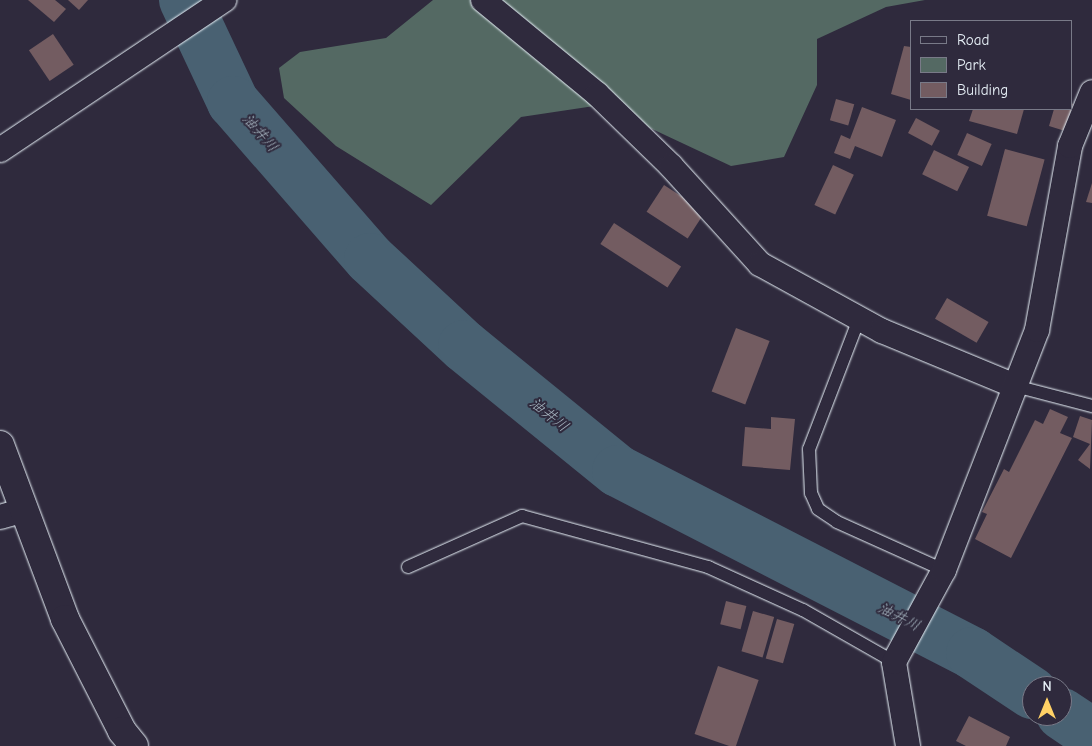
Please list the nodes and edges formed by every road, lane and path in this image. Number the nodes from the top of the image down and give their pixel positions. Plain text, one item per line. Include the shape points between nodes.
1 (483, 0) edge
2 (217, 4) edge
3 (1092, 93) edge
4 (0, 150) edge
5 (859, 319) junction
6 (1015, 386) junction
7 (1092, 406) edge
8 (0, 445) edge
9 (12, 514) edge
10 (408, 567) dead end
11 (940, 577) junction
12 (894, 662) junction
13 (134, 746) edge
14 (908, 746) edge

1 - 5 street via 597,94 671,166 760,264
2 - 4 street
3 - 6 street via 1070,146 1037,330
5 - 6 street
5 - 11 lane via 809,449 811,493 818,509 837,522
6 - 7 lane
6 - 11 street
8 - 9 street
9 - 13 street
10 - 12 lane via 522,516 708,567 803,610
11 - 12 street
12 - 14 street

